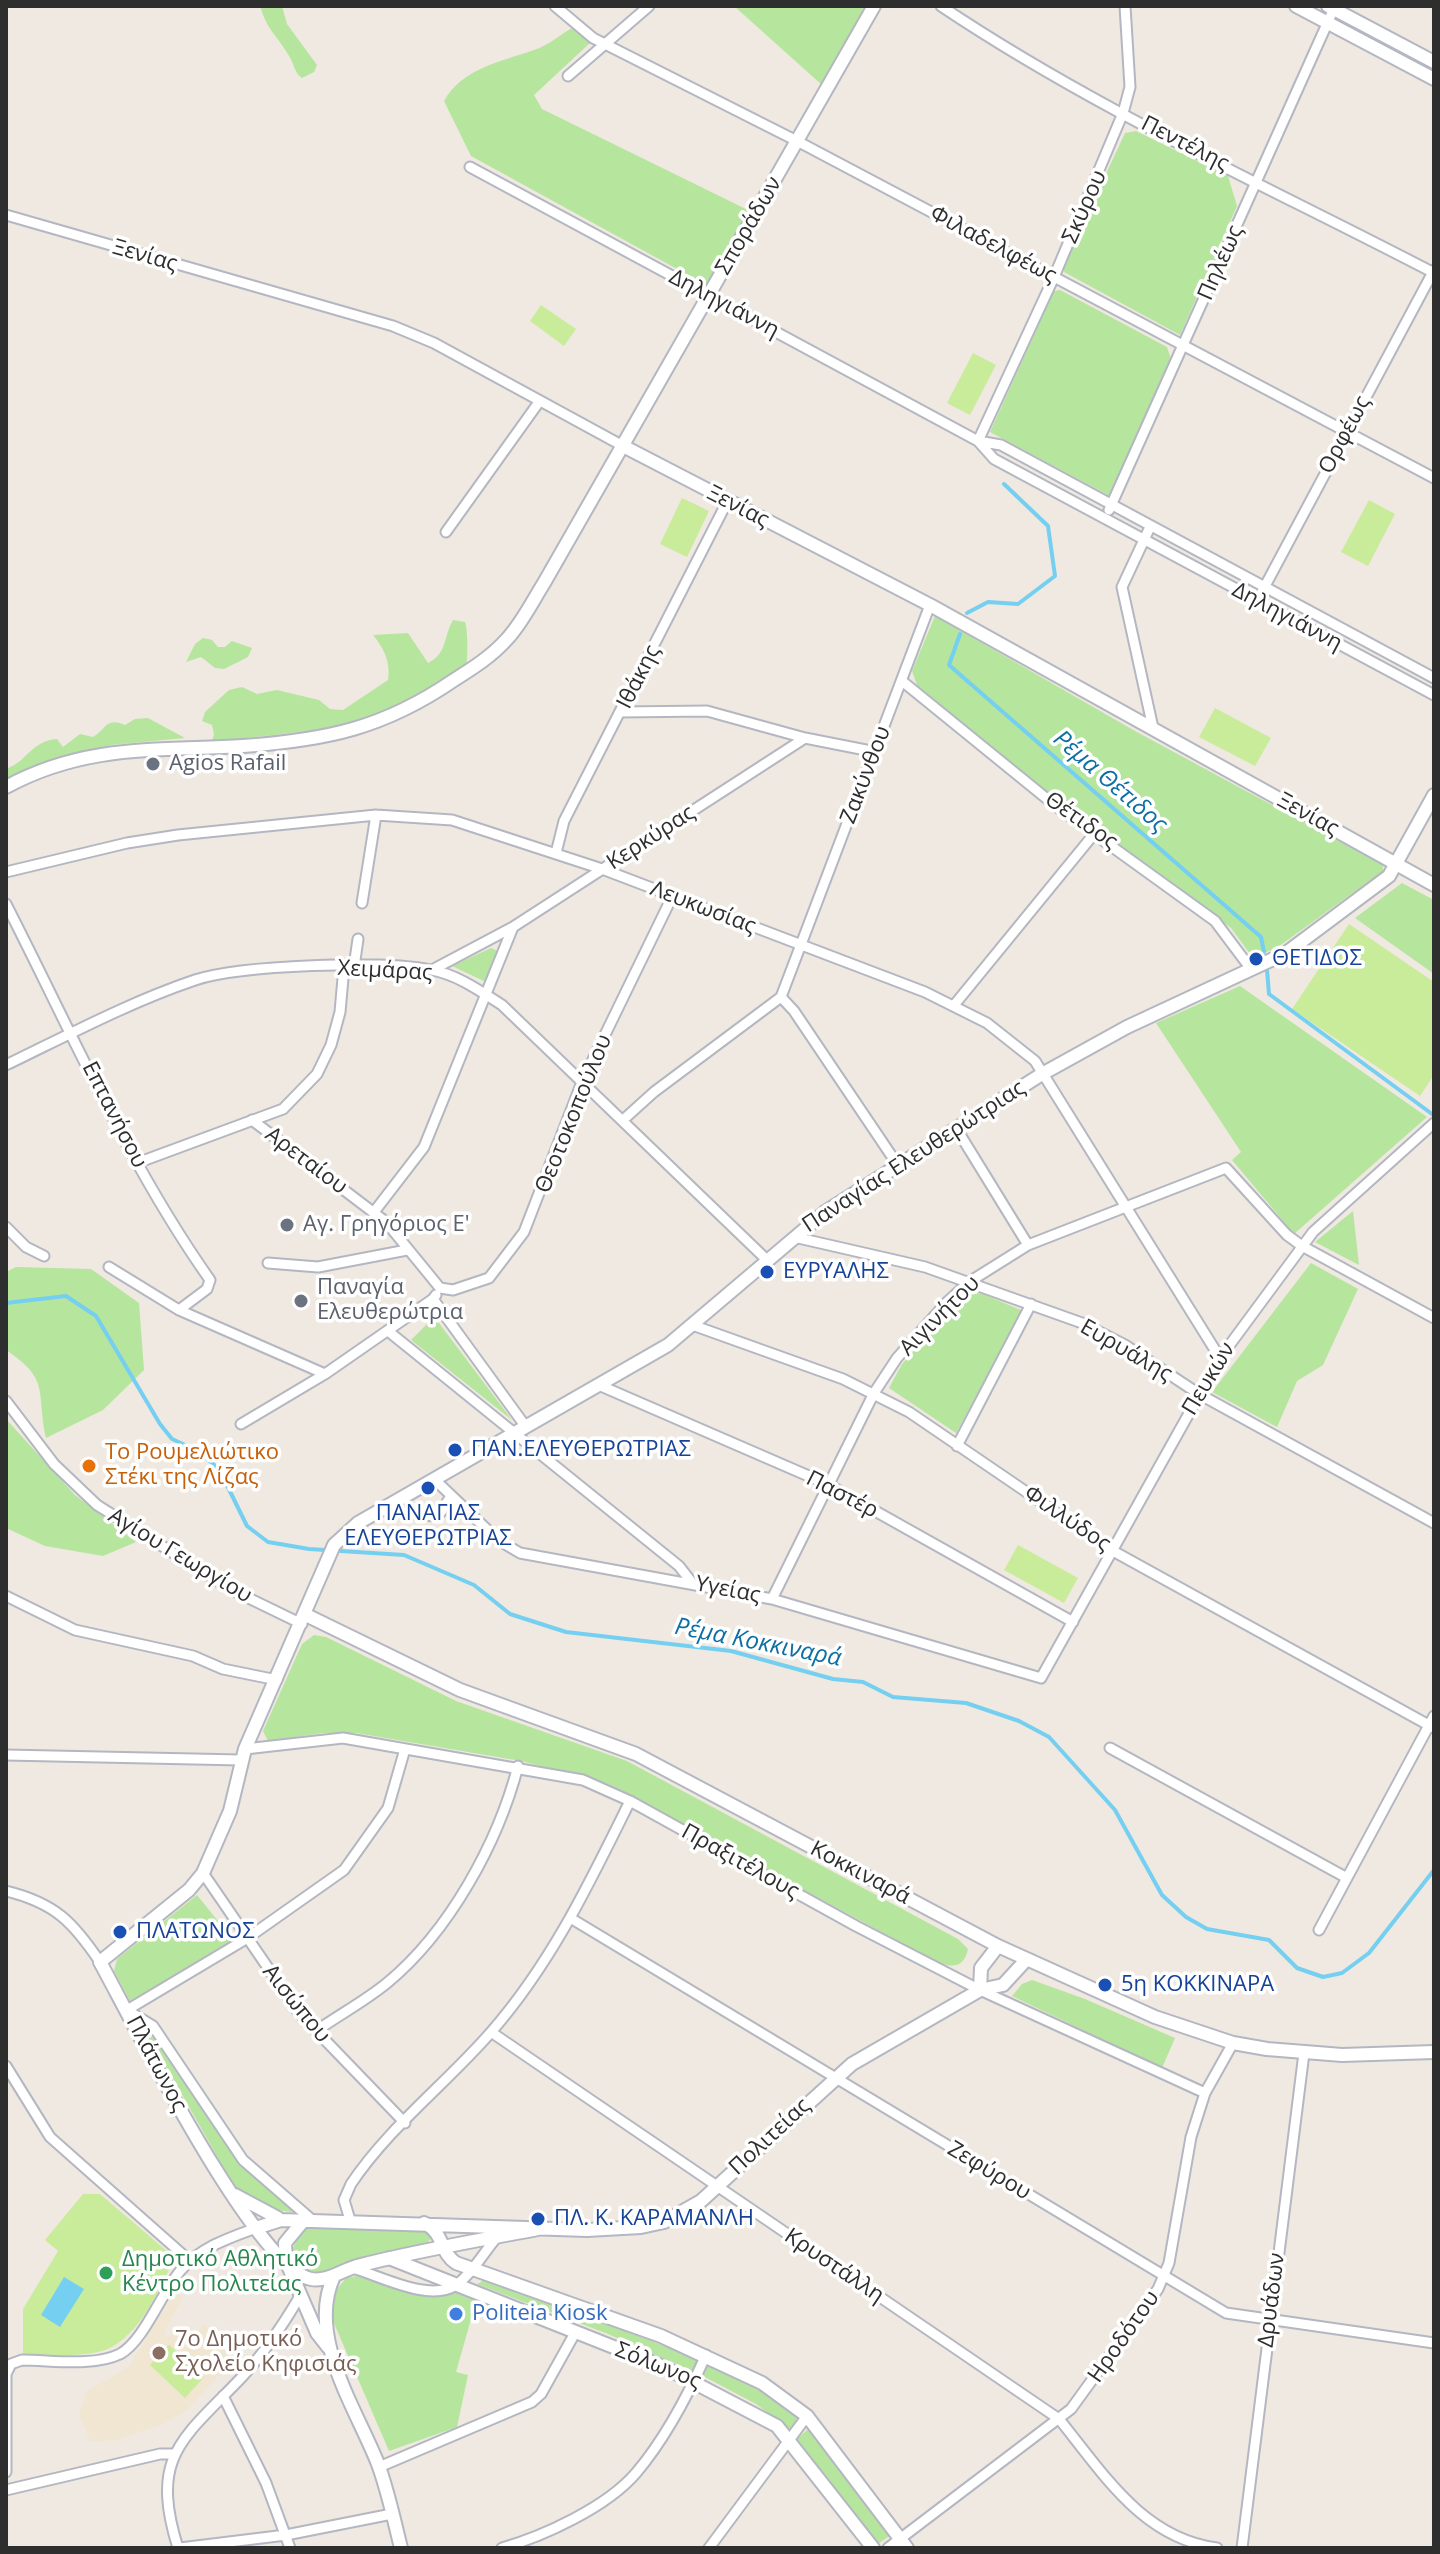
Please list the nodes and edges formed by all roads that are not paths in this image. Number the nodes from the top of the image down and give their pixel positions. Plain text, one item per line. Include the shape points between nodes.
1 (555, 6) edge
2 (649, 6) edge
3 (874, 6) edge
4 (941, 6) edge
5 (1125, 6) edge
6 (1296, 6) edge
7 (1332, 7) edge
8 (1327, 22) junction
9 (605, 44) junction
10 (1434, 62) edge
11 (568, 76) dead end
12 (1434, 79) edge
13 (1123, 113) junction
14 (797, 141) junction
15 (470, 167) dead end
16 (1257, 181) junction
17 (6, 215) edge
18 (1434, 272) edge
19 (1054, 277) junction
20 (709, 296) junction
21 (1183, 347) junction
22 (539, 402) junction
23 (1346, 432) junction
24 (978, 441) junction
25 (623, 446) junction
26 (1434, 478) edge
27 (727, 502) junction
28 (1111, 505) junction
29 (1105, 519) junction
30 (1150, 527) junction
31 (446, 532) dead end
32 (1143, 540) junction
33 (1264, 587) junction
34 (1257, 601) junction
35 (930, 605) junction
36 (1374, 646) junction
37 (1366, 659) junction
38 (1434, 678) edge
39 (902, 681) junction
40 (1434, 695) edge
41 (621, 712) junction
42 (1153, 728) junction
43 (805, 738) junction
44 (876, 752) junction
45 (6, 787) edge
46 (1434, 795) edge
47 (376, 815) junction
48 (1094, 834) junction
49 (556, 853) junction
50 (1398, 865) junction
51 (602, 869) junction
52 (6, 872) edge
53 (1434, 885) edge
54 (672, 897) junction
55 (362, 903) dead end
56 (6, 904) edge
57 (513, 927) junction
58 (358, 939) dead end
59 (800, 945) junction
60 (349, 967) junction
61 (1251, 969) junction
62 (432, 970) junction
63 (487, 996) junction
64 (781, 997) junction
65 (955, 1004) junction
66 (72, 1033) junction
67 (6, 1065) edge
68 (1042, 1074) junction
69 (582, 1082) junction
70 (252, 1120) junction
71 (623, 1120) junction
72 (1434, 1123) edge
73 (956, 1128) junction
74 (137, 1163) junction
75 (897, 1164) junction
76 (1124, 1206) junction
77 (374, 1212) junction
78 (6, 1227) edge
79 (794, 1237) junction
80 (1028, 1245) junction
81 (1302, 1246) junction
82 (407, 1250) junction
83 (44, 1256) dead end
84 (768, 1261) junction
85 (268, 1263) dead end
86 (109, 1267) dead end
87 (969, 1282) junction
88 (440, 1288) junction
89 (433, 1299) junction
90 (1031, 1304) junction
91 (179, 1310) junction
92 (1434, 1318) edge
93 (695, 1326) junction
94 (388, 1331) junction
95 (1220, 1358) junction
96 (325, 1374) junction
97 (601, 1386) junction
98 (874, 1393) junction
99 (1199, 1394) junction
100 (6, 1401) edge
101 (241, 1424) dead end
102 (520, 1430) junction
103 (957, 1446) junction
104 (434, 1479) junction
105 (827, 1484) junction
106 (451, 1496) junction
107 (381, 1510) junction
108 (1434, 1523) edge
109 (1113, 1551) junction
110 (693, 1584) junction
111 (6, 1596) edge
112 (772, 1599) junction
113 (304, 1620) junction
114 (1073, 1622) junction
115 (1041, 1678) joint
116 (277, 1680) junction
117 (1432, 1723) edge
118 (1110, 1748) dead end
119 (405, 1749) junction
120 (6, 1755) edge
121 (243, 1755) junction
122 (518, 1766) junction
123 (630, 1801) junction
124 (203, 1873) junction
125 (1347, 1878) junction
126 (6, 1891) edge
127 (572, 1919) junction
128 (1319, 1930) dead end
129 (246, 1939) junction
130 (998, 1946) junction
131 (1026, 1960) junction
132 (100, 1962) junction
133 (980, 1990) junction
134 (127, 2010) junction
135 (316, 2031) junction
136 (491, 2032) junction
137 (1233, 2043) junction
138 (1434, 2052) edge
139 (1304, 2053) junction
140 (6, 2066) edge
141 (834, 2078) junction
142 (1205, 2093) junction
143 (405, 2123) junction
144 (717, 2186) junction
145 (227, 2189) junction
146 (281, 2220) junction
147 (308, 2220) junction
148 (350, 2220) junction
149 (421, 2222) junction
150 (256, 2228) junction
151 (543, 2228) junction
152 (497, 2237) junction
153 (444, 2246) junction
154 (389, 2258) junction
155 (190, 2261) junction
156 (288, 2265) junction
157 (472, 2267) junction
158 (352, 2268) junction
159 (334, 2276) junction
160 (1165, 2277) junction
161 (455, 2285) junction
162 (300, 2296) junction
163 (1269, 2321) junction
164 (575, 2333) junction
165 (1434, 2343) edge
166 (332, 2354) junction
167 (706, 2355) junction
168 (694, 2380) junction
169 (223, 2396) junction
170 (807, 2416) junction
171 (1059, 2419) junction
172 (790, 2439) junction
173 (174, 2454) junction
174 (379, 2467) junction
175 (6, 2472) edge
176 (6, 2490) edge
177 (392, 2514) junction
178 (286, 2535) junction
179 (903, 2544) edge
180 (179, 2548) edge
181 (290, 2548) edge
182 (401, 2548) edge
183 (502, 2548) edge
184 (709, 2548) edge
185 (873, 2548) edge
186 (888, 2548) edge
187 (1217, 2548) edge
188 (1242, 2548) edge

1 - 9 street, Φιλαδελφέως
2 - 9 street
3 - 14 street, Σποράδων
4 - 13 street, Πεντέλης
5 - 13 street, Σκύρου via 1130,87
6 - 8 street
7 - 8 street, Πηλέως
7 - 10 street
8 - 12 street
8 - 16 street, Πηλέως
9 - 11 street
9 - 14 street, Φιλαδελφέως
13 - 16 street, Πεντέλης
13 - 19 street, Σκύρου
14 - 19 street, Φιλαδελφέως
14 - 20 street, Σποράδων
15 - 20 street, Δηληγιάννη
16 - 18 street, Πεντέλης
16 - 21 street, Πηλέως
17 - 22 street, Ξενίας via 393,326 446,349
18 - 23 street, Ορφέως
19 - 21 street, Φιλαδελφέως
19 - 24 street, Σκύρου
20 - 24 street, Δηληγιάννη
20 - 25 street, Σποράδων
21 - 23 street, Φιλαδελφέως
21 - 28 street, Πηλέως
22 - 25 street, Ξενίας
22 - 31 street
23 - 26 street, Φιλαδελφέως
23 - 33 street, Ορφέως
24 - 28 street, Δηληγιάννη via 1001,445
24 - 29 street, Δηληγιάννη via 994,459
25 - 27 street, Ξενίας
25 - 45 street, Σποράδων via 509,637 482,662 401,714 371,726 245,746 106,752
27 - 35 street, Ξενίας
27 - 41 street, Ιθάκης
28 - 29 street, Πηλέως
28 - 30 street, Δηληγιάννη
29 - 32 street, Δηληγιάννη
30 - 32 street
30 - 33 street, Δηληγιάννη
32 - 34 street, Δηληγιάννη
32 - 42 street via 1122,587
33 - 34 street, Ορφέως
33 - 36 street, Δηληγιάννη
34 - 37 street, Δηληγιάννη
35 - 39 street, Ζακύνθου
35 - 42 street, Ξενίας
36 - 37 street
36 - 38 street, Δηληγιάννη
37 - 40 street, Δηληγιάννη
39 - 44 street, Ζακύνθου
39 - 48 street, Θέτιδος
41 - 43 street via 707,711
41 - 49 street, Ιθάκης via 564,821
42 - 50 street, Ξενίας
43 - 44 street
43 - 51 street, Κερκύρας
44 - 59 street, Ζακύνθου
46 - 50 street
47 - 49 street, Λευκωσίας via 472,824
47 - 52 street, Λευκωσίας via 127,843
47 - 55 street
48 - 61 street, Θέτιδος via 1215,921
48 - 65 street
49 - 51 street, Λευκωσίας
50 - 53 street, Ξενίας
50 - 61 street, Παναγίας Ελευθερώτριας via 1286,953
51 - 54 street, Λευκωσίας
51 - 57 street, Κερκύρας
54 - 59 street, Λευκωσίας
54 - 69 street, Θεοτοκοπούλου
56 - 66 street, Επτανήσου
57 - 62 street, Κερκύρας
57 - 63 street
58 - 60 street
59 - 64 street, Ζακύνθου
59 - 65 street, Λευκωσίας
60 - 62 street, Χειμάρας
60 - 66 street, Χειμάρας via 224,972
60 - 70 street via 324,1061 283,1109
61 - 68 street, Παναγίας Ελευθερώτριας
62 - 63 street, Χειμάρας
63 - 69 street, Χειμάρας
63 - 77 street via 424,1147
64 - 71 street
64 - 75 street
65 - 68 street, Λευκωσίας via 1008,1038
66 - 67 street, Χειμάρας
66 - 74 street, Επτανήσου
68 - 73 street, Παναγίας Ελευθερώτριας
68 - 76 street, Λευκωσίας
69 - 71 street, Χειμάρας
69 - 88 street, Θεοτοκοπούλου via 533,1211 500,1269 467,1287
70 - 74 street
70 - 77 street, Αρεταίου
71 - 84 street, Χειμάρας
72 - 81 street, Πευκών
73 - 75 street, Παναγίας Ελευθερώτριας
73 - 80 street
74 - 91 street, Επτανήσου via 210,1280 207,1289
75 - 79 street, Παναγίας Ελευθερώτριας
76 - 80 street, Αιγινήτου
76 - 81 street, Αιγινήτου via 1218,1168 1231,1169
76 - 95 street, Λευκωσίας
77 - 82 street, Αρεταίου
78 - 83 street
79 - 84 street, Παναγίας Ελευθερώτριας
79 - 87 street, Ευρυάλης
80 - 87 street, Αιγινήτου
81 - 92 street
81 - 95 street, Πευκών
82 - 85 street via 318,1267
82 - 88 street, Αρεταίου
84 - 93 street, Παναγίας Ελευθερώτριας
86 - 91 street
87 - 90 street, Ευρυάλης
87 - 98 street, Αιγινήτου via 897,1358
88 - 89 street
89 - 94 street
89 - 102 street
90 - 99 street, Ευρυάλης via 1103,1333
90 - 103 street
91 - 96 street
93 - 97 street, Παναγίας Ελευθερώτριας
93 - 98 street, Φιλλύδος
94 - 96 street
94 - 102 street
95 - 99 street, Πευκών
96 - 101 street
97 - 102 street, Παναγίας Ελευθερώτριας
97 - 105 street, Παστέρ
98 - 103 street, Φιλλύδος
98 - 105 street, Αιγινήτου
99 - 108 street, Ευρυάλης
99 - 109 street, Πευκών
100 - 113 street, Αγίου Γεωργίου via 54,1464 97,1505 232,1590
102 - 104 street, Παναγίας Ελευθερώτριας
102 - 110 street via 679,1566
103 - 109 street, Φιλλύδος
104 - 106 street, Υγείας
104 - 107 street, Παναγίας Ελευθερώτριας
105 - 112 street, Αιγινήτου
105 - 114 street, Παστέρ
106 - 107 street via 434,1516
106 - 110 street, Υγείας via 520,1553
107 - 113 street, Παναγίας Ελευθερώτριας via 344,1534 327,1561
109 - 114 street, Πευκών
109 - 117 street, Φιλλύδος
110 - 112 street, Υγείας
111 - 116 street via 75,1630
112 - 115 street, Υγείας
113 - 116 street, Παναγίας Ελευθερώτριας
113 - 130 street, Κοκκιναρά via 460,1690 636,1754
114 - 115 street, Πευκών
116 - 121 street, Παναγίας Ελευθερώτριας
117 - 125 street
118 - 125 street
119 - 121 street, Πραξιτέλους via 343,1738
119 - 122 street, Πραξιτέλους
119 - 129 street via 388,1808 358,1855 330,1883
120 - 121 street, Πραξιτέλους
121 - 124 street, Παναγίας Ελευθερώτριας via 223,1831
122 - 123 street, Πραξιτέλους via 583,1780
122 - 135 street via 500,1826 443,1920 387,1982
123 - 127 street
123 - 133 street, Πραξιτέλους
124 - 129 street, Αισώπου
124 - 132 street, Παναγίας Ελευθερώτριας
125 - 128 street
126 - 132 street, Πλάτωνος via 69,1919
127 - 136 street
127 - 141 street, Ζεφύρου
129 - 134 street
129 - 135 street, Αισώπου
130 - 131 street, Κοκκιναρά
130 - 133 street via 981,1968
131 - 133 street, Πολιτείας via 1003,1985
131 - 137 street, Κοκκιναρά via 1155,2017
132 - 134 street, Πλάτωνος
133 - 141 street, Πολιτείας
133 - 142 street, Πραξιτέλους
134 - 145 street, Πλάτωνος
134 - 147 street via 153,2026 243,2160
135 - 143 street, Αισώπου
136 - 143 street
136 - 144 street, Κρυστάλλη
137 - 139 street, Κοκκιναρά
137 - 142 street, Ηροδότου
138 - 139 street, Κοκκιναρά
139 - 163 street, Δρυάδων
140 - 155 street via 50,2137
141 - 144 street, Πολιτείας
141 - 160 street, Ζεφύρου
142 - 160 street, Ηροδότου
143 - 148 street via 346,2191
144 - 151 street, Πολιτείας via 688,2211 664,2222 614,2230
144 - 171 street, Κρυστάλλη
145 - 146 street
145 - 150 street, Πλάτωνος
146 - 147 street, Πολιτείας
146 - 150 street
147 - 148 street, Πολιτείας
147 - 156 street via 285,2243
148 - 149 street, Πολιτείας
149 - 151 street, Πολιτείας
149 - 153 street, Σόλωνος via 436,2229
150 - 155 street via 215,2243
150 - 156 street, Πλάτωνος
151 - 152 street, Πολιτείας
152 - 153 street, Πολιτείας
152 - 157 street
153 - 154 street, Πολιτείας
153 - 157 street, Σόλωνος via 449,2258
154 - 158 street, Πολιτείας
154 - 161 street, Σόλωνος
155 - 175 street via 135,2340 119,2354 99,2360 11,2364 6,2374
156 - 159 street via 315,2280
156 - 162 street, Πλάτωνος
157 - 161 street
157 - 167 street, Σόλωνος
158 - 159 street, Πολιτείας
158 - 161 street via 425,2290
159 - 166 street via 324,2308
160 - 163 street, Ζεφύρου via 1226,2313
160 - 171 street, Ηροδότου via 1082,2397
161 - 164 street, Σόλωνος
162 - 166 street, Πλάτωνος
162 - 169 street via 258,2359
163 - 165 street, Ζεφύρου
163 - 188 street, Δρυάδων
164 - 168 street, Σόλωνος
164 - 174 street via 532,2402
166 - 174 street
167 - 168 street
167 - 170 street, Σόλωνος via 762,2383
168 - 172 street, Σόλωνος via 777,2426
168 - 183 street via 657,2443 625,2483 548,2532
169 - 173 street
169 - 178 street
170 - 172 street
170 - 179 street, Σόλωνος
171 - 179 street, Ηροδότου
171 - 187 street, Κρυστάλλη via 1105,2477 1157,2527 1195,2545
172 - 184 street
172 - 185 street, Σόλωνος
173 - 176 street
173 - 180 street via 166,2487
174 - 177 street
177 - 178 street
177 - 182 street
178 - 180 street
178 - 181 street
179 - 186 street, Ηροδότου

